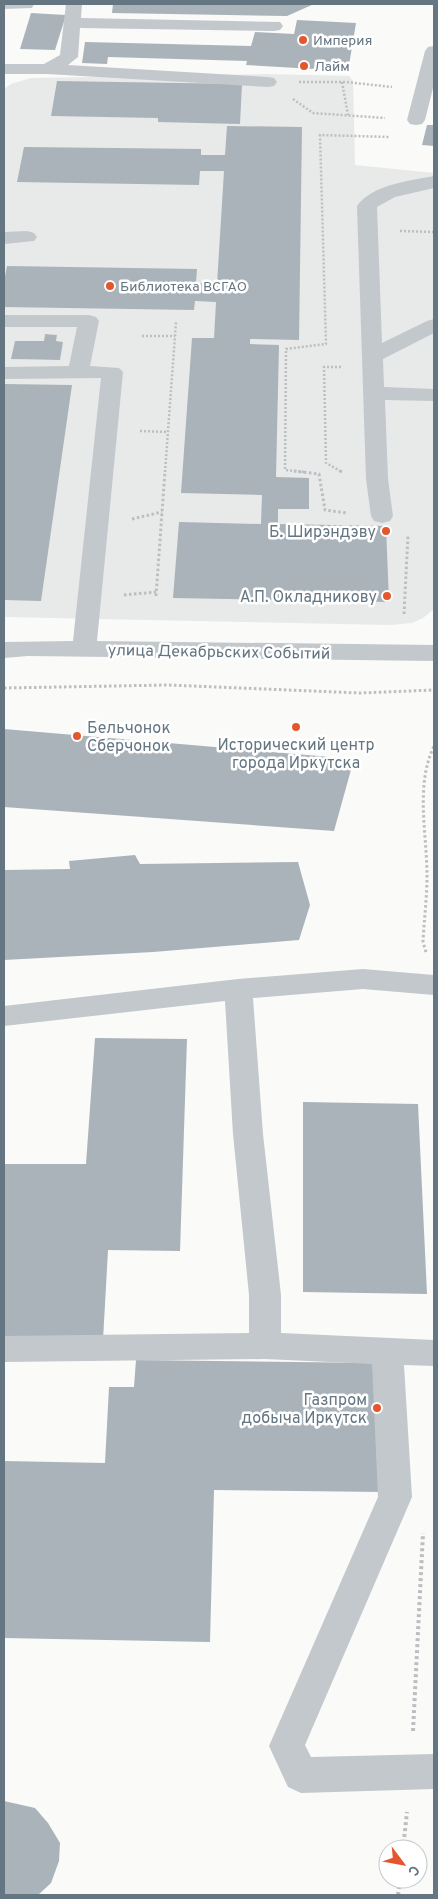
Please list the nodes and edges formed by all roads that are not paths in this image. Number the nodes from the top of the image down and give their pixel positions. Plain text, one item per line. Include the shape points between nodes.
1 (4, 4) edge
2 (26, 4) edge
3 (74, 4) edge
4 (72, 23) junction
5 (274, 26) dead end
6 (434, 51) edge
7 (47, 69) junction
8 (4, 70) edge
9 (267, 81) road end
10 (416, 120) road end
11 (434, 182) edge
12 (4, 238) edge
13 (27, 238) dead end
14 (4, 321) edge
15 (434, 325) edge
16 (373, 361) junction
17 (78, 372) junction
18 (4, 373) edge
19 (374, 393) junction
20 (434, 395) edge
21 (382, 516) road end
22 (84, 649) junction
23 (4, 650) edge
24 (434, 654) edge
25 (431, 972) edge
26 (238, 989) junction
27 (4, 1016) edge
28 (264, 1346) junction
29 (4, 1349) edge
30 (387, 1351) junction
31 (434, 1353) edge
32 (422, 1772) edge

1 - 2 street
3 - 4 street
4 - 5 street
4 - 7 street via 69,58
6 - 10 street
7 - 8 street
7 - 9 street
11 - 16 street via 372,199 367,206
12 - 13 street
14 - 17 street via 89,321
15 - 16 street
16 - 19 street
17 - 18 street
17 - 22 street via 112,372
19 - 20 street
19 - 21 street via 377,479
22 - 23 street, улица Декабрьских Событий
22 - 24 street, улица Декабрьских Событий
25 - 26 street
26 - 27 street
26 - 28 street via 248,1134 265,1295
28 - 29 street
28 - 30 street
30 - 31 street
30 - 32 street via 395,1497 287,1746 301,1776

